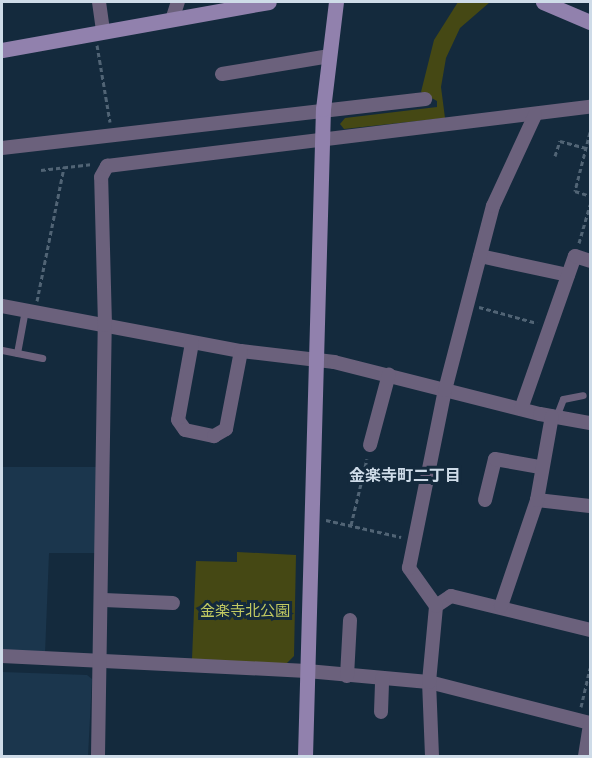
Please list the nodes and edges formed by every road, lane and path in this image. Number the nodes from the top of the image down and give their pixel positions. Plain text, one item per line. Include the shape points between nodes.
1 (99, 2) edge
2 (178, 2) edge
3 (269, 2) edge
4 (336, 2) edge
5 (543, 2) edge
6 (172, 20) junction
7 (591, 22) edge
8 (99, 32) junction
9 (2, 50) edge
10 (330, 56) junction
11 (222, 74) dead end
12 (425, 99) dead end
13 (591, 107) edge
14 (323, 108) junction
15 (535, 115) junction
16 (591, 132) edge
17 (112, 135) junction
18 (322, 141) junction
19 (589, 142) edge
20 (587, 147) junction
21 (2, 148) edge
22 (555, 156) dead end
23 (96, 164) dead end
24 (64, 167) junction
25 (41, 170) dead end
26 (591, 196) edge
27 (591, 205) edge
28 (480, 256) junction
29 (575, 256) junction
30 (591, 261) edge
31 (568, 275) junction
32 (467, 304) junction
33 (2, 306) edge
34 (30, 311) junction
35 (105, 325) junction
36 (550, 326) junction
37 (192, 343) junction
38 (2, 350) edge
39 (241, 351) junction
40 (17, 353) junction
41 (42, 358) dead end
42 (315, 360) junction
43 (389, 374) junction
44 (445, 390) junction
45 (583, 395) dead end
46 (521, 409) junction
47 (554, 416) junction
48 (591, 423) edge
49 (370, 445) joint
50 (540, 467) junction
51 (473, 483) dead end
52 (537, 500) junction
53 (591, 506) edge
54 (322, 519) dead end
55 (351, 525) junction
56 (414, 540) junction
57 (104, 600) junction
58 (173, 603) dead end
59 (436, 606) junction
60 (501, 606) junction
61 (350, 620) dead end
62 (591, 630) edge
63 (2, 656) edge
64 (102, 660) junction
65 (591, 668) edge
66 (307, 670) junction
67 (346, 676) junction
68 (382, 678) junction
69 (429, 682) junction
70 (381, 712) dead end
71 (580, 712) dead end
72 (591, 725) edge
73 (98, 756) edge
74 (306, 756) edge
75 (432, 756) edge
76 (585, 756) edge

1 - 8 street
2 - 6 street
3 - 6 street
4 - 10 street
5 - 7 street
6 - 8 street
8 - 9 street
8 - 17 path
10 - 11 street
10 - 14 street
12 - 14 street
13 - 15 street
14 - 17 street
14 - 18 street
15 - 18 street
15 - 28 street via 493,206
16 - 19 path
17 - 21 street
18 - 35 street via 107,166 101,177
18 - 42 street
19 - 20 path
20 - 22 path via 560,141
20 - 26 path via 575,191
23 - 24 path
24 - 25 path
24 - 34 path
27 - 29 path
28 - 31 street
28 - 32 street
29 - 30 street
29 - 31 street
31 - 36 street
32 - 36 path
32 - 44 street
33 - 34 street
34 - 35 street
34 - 40 lane
35 - 37 street
35 - 57 street
36 - 46 street
37 - 39 street
37 - 39 street via 178,420 185,430 214,436 226,429
38 - 40 lane
39 - 42 street
40 - 41 lane
42 - 43 street
42 - 66 street
43 - 44 street
43 - 49 street
44 - 46 street
44 - 56 street
45 - 47 lane via 563,399
46 - 47 street
47 - 48 street
47 - 50 street
49 - 55 path
50 - 51 street via 495,459 486,493
50 - 52 street
52 - 53 street
52 - 60 street
54 - 55 path
55 - 56 path
56 - 59 street via 410,568
57 - 58 street
57 - 64 street
59 - 60 street via 451,596
59 - 69 street
60 - 62 street
61 - 67 street
63 - 64 street
64 - 66 street
64 - 73 street
65 - 71 path
66 - 67 street
66 - 74 street
67 - 68 street
68 - 69 street
68 - 70 street
69 - 72 street
69 - 75 street
72 - 76 street

